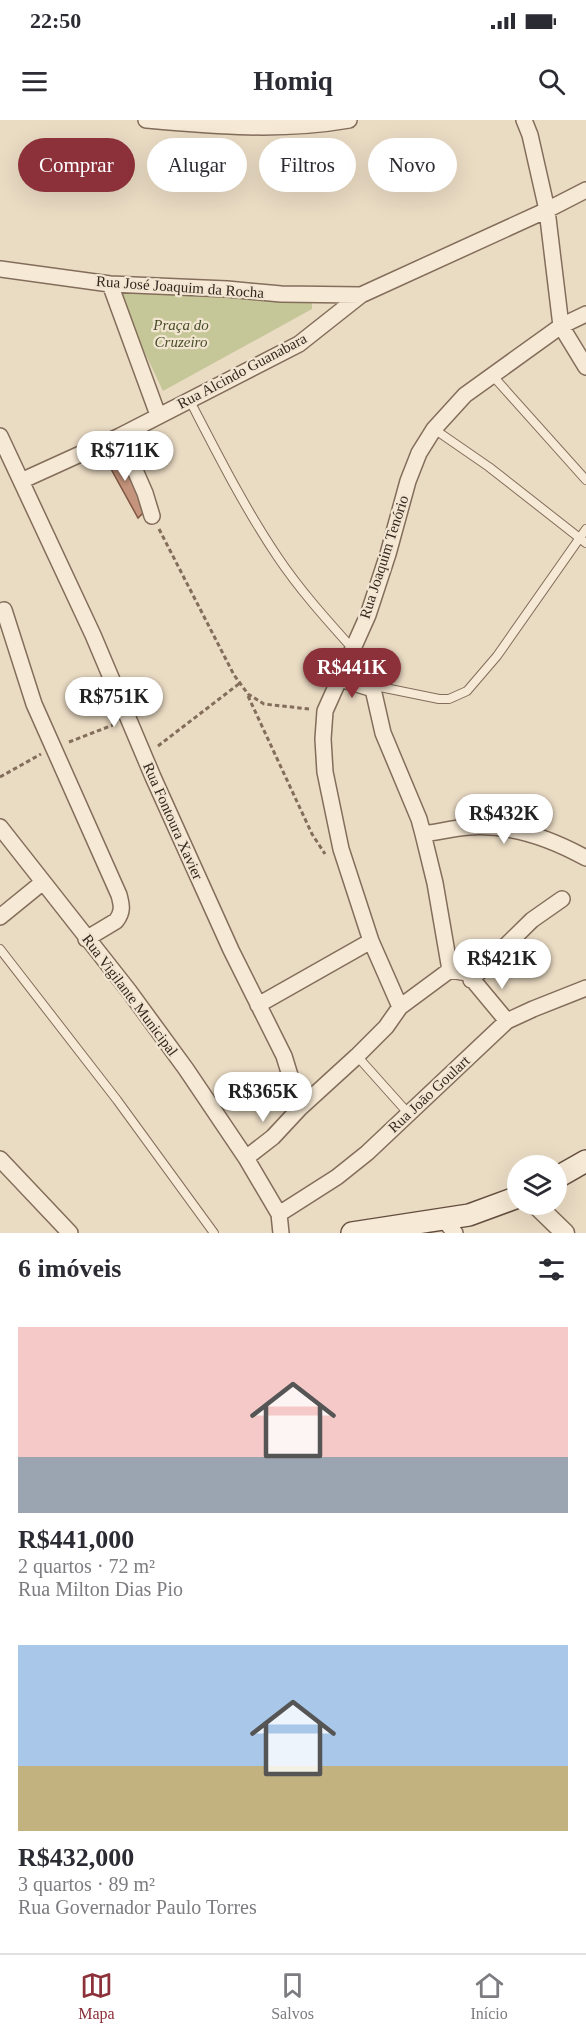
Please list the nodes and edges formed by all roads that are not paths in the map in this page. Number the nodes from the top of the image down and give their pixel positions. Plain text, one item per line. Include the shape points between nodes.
1 (146, 120) edge
2 (349, 120) edge
3 (524, 120) edge
4 (586, 190) edge
5 (547, 210) junction
6 (0, 269) edge
7 (110, 284) junction
8 (360, 295) junction
9 (586, 314) edge
10 (561, 326) junction
11 (586, 367) edge
12 (492, 375) junction
13 (190, 400) junction
14 (158, 415) junction
15 (434, 429) junction
16 (0, 436) edge
17 (120, 436) junction
18 (586, 480) edge
19 (21, 481) junction
20 (152, 516) road end
21 (586, 529) edge
22 (583, 540) edge
23 (4, 610) dead end
24 (352, 648) junction
25 (340, 679) junction
26 (373, 689) junction
27 (0, 827) edge
28 (423, 834) junction
29 (586, 858) edge
30 (43, 882) junction
31 (562, 899) dead end
32 (0, 917) edge
33 (86, 939) junction
34 (371, 941) junction
35 (0, 950) edge
36 (450, 970) junction
37 (471, 980) junction
38 (586, 988) edge
39 (258, 1005) junction
40 (400, 1007) junction
41 (507, 1021) junction
42 (357, 1056) junction
43 (300, 1108) junction
44 (408, 1113) junction
45 (246, 1158) junction
46 (0, 1159) edge
47 (586, 1162) edge
48 (567, 1172) edge
49 (507, 1201) edge
50 (279, 1214) junction
51 (546, 1215) edge
52 (450, 1226) edge
53 (70, 1233) edge
54 (214, 1233) edge
55 (281, 1233) edge
56 (352, 1233) edge
57 (565, 1233) edge

1 - 2 street via 247,128
3 - 5 street
4 - 5 street, Rua Alcindo Guanabara
5 - 8 street, Rua Alcindo Guanabara
5 - 10 street
6 - 7 street, Rua José Joaquim da Rocha
7 - 8 street, Rua José Joaquim da Rocha
7 - 14 street
8 - 13 street, Rua Alcindo Guanabara via 299,344
9 - 10 street, Rua Joaquim Tenório
10 - 11 street
10 - 12 street, Rua Joaquim Tenório
12 - 15 street, Rua Joaquim Tenório via 465,395
12 - 18 lane
13 - 14 street, Rua Alcindo Guanabara
13 - 24 lane via 277,556
14 - 17 street, Rua Alcindo Guanabara
15 - 22 lane
15 - 24 street, Rua Joaquim Tenório via 408,481 368,615
16 - 19 street, Rua Fontoura Xavier
17 - 19 street, Rua Alcindo Guanabara
17 - 20 street
19 - 39 street, Rua Fontoura Xavier
21 - 22 lane
22 - 26 lane via 467,691 449,699
23 - 33 street via 34,704 122,906 116,921
24 - 25 street, Rua Joaquim Tenório
25 - 26 street
25 - 34 street, Rua Joaquim Tenório via 325,711 325,772 344,858
26 - 28 street via 383,733
27 - 30 street, Rua Vigilante Municipal
28 - 29 street via 491,827 536,835
28 - 36 street
30 - 32 street
30 - 33 street, Rua Vigilante Municipal
31 - 37 street via 532,920
33 - 45 street, Rua Vigilante Municipal via 186,1069
34 - 39 street
34 - 40 street, Rua Joaquim Tenório
35 - 54 lane
36 - 37 street via 466,973
36 - 40 street
37 - 41 street
38 - 41 street, Rua Joāo Goulart
39 - 43 street, Rua Fontoura Xavier via 284,1056
40 - 42 street
41 - 44 street, Rua Joāo Goulart
42 - 43 street
42 - 44 lane
43 - 45 street
44 - 50 street, Rua Joāo Goulart via 337,1177
45 - 50 street, Rua Vigilante Municipal
46 - 53 street
47 - 48 main road
49 - 52 main road
50 - 55 street, Rua Vigilante Municipal
51 - 57 street
52 - 56 main road

